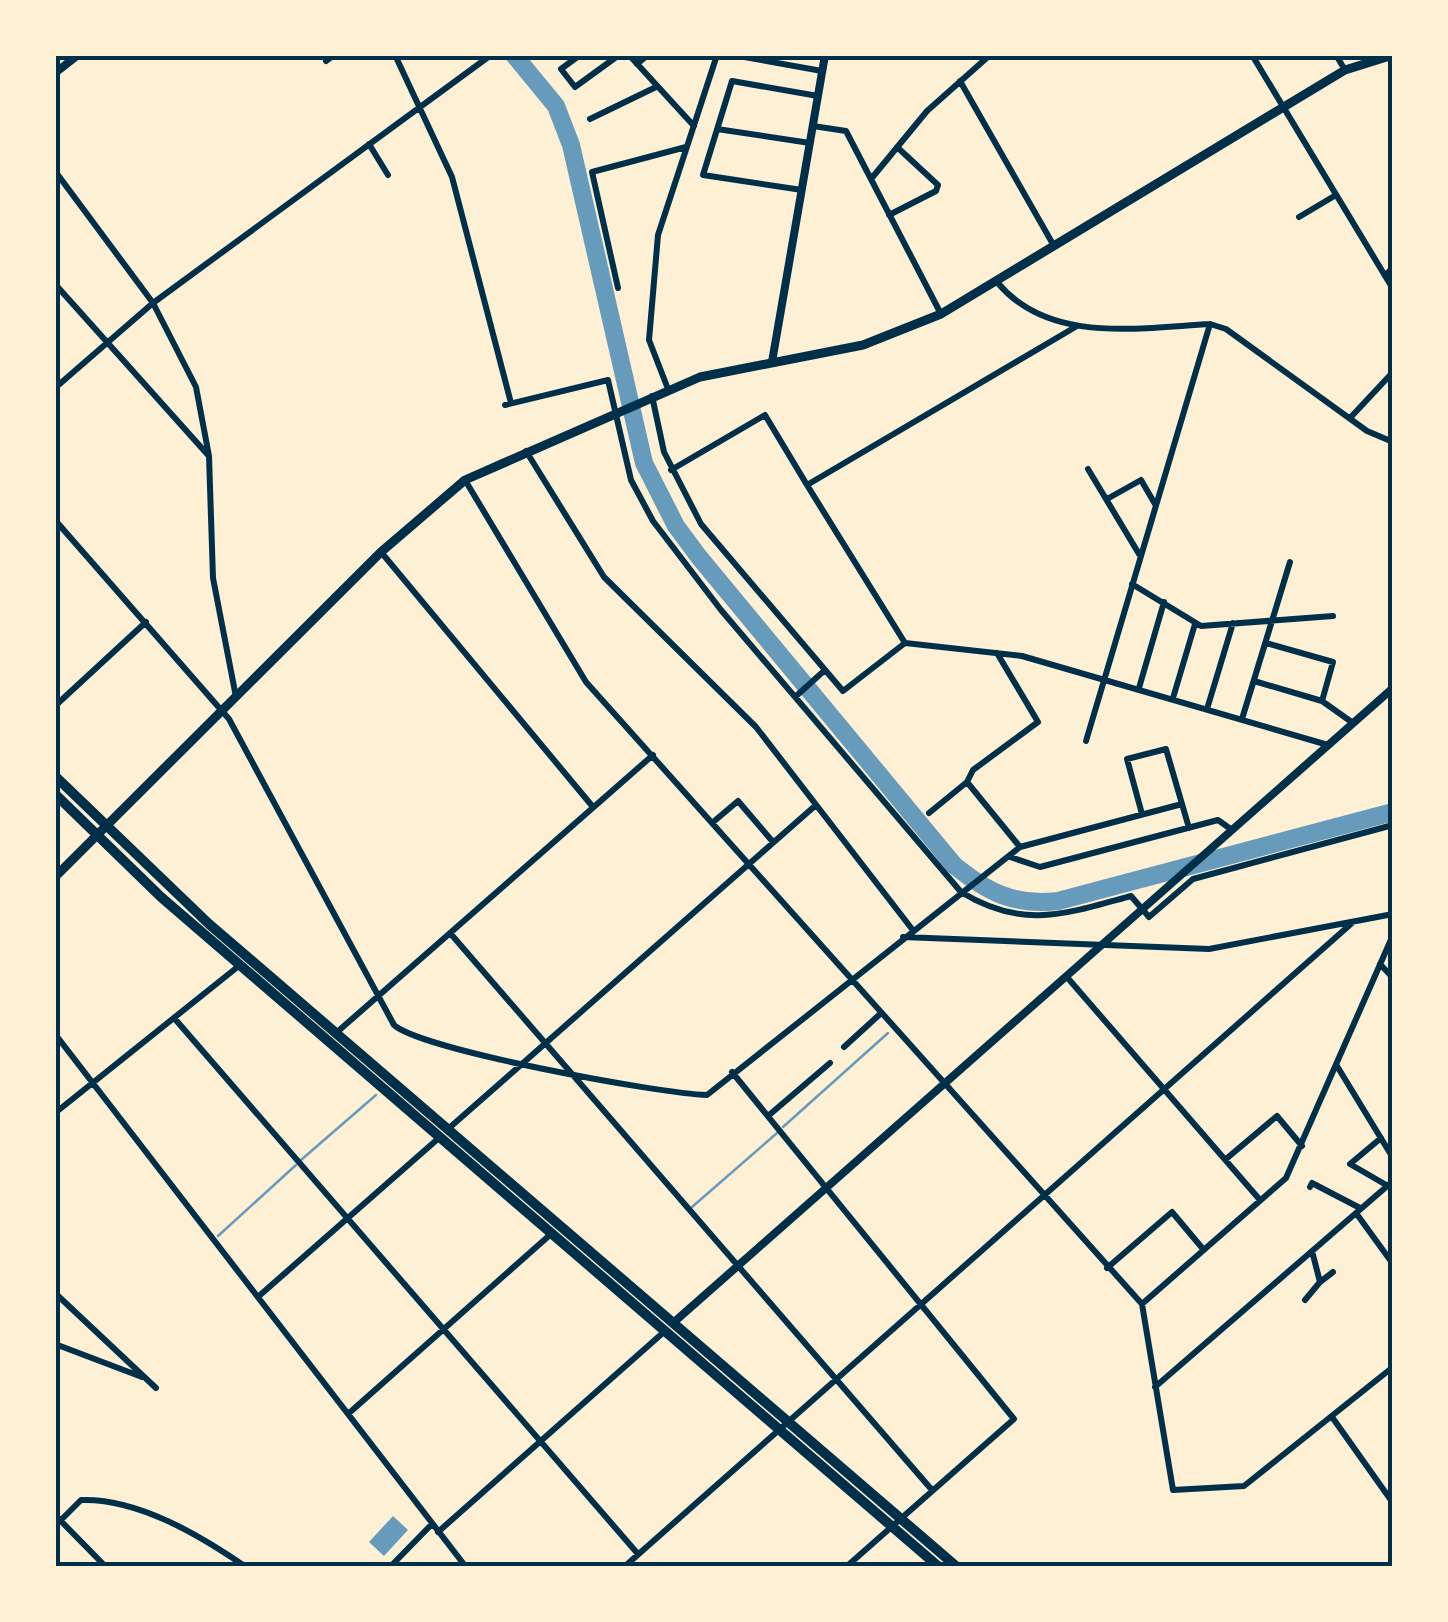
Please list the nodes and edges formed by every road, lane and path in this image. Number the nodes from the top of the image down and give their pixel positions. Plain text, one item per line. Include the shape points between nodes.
1 (78, 55) edge
2 (334, 55) edge
3 (395, 55) edge
4 (491, 55) edge
5 (580, 55) edge
6 (620, 55) edge
7 (629, 55) edge
8 (648, 55) edge
9 (717, 55) edge
10 (734, 55) edge
11 (825, 55) edge
12 (990, 55) edge
13 (1252, 55) edge
14 (1336, 55) edge
15 (1393, 55) edge
16 (326, 62) dead end
17 (636, 64) junction
18 (1345, 70) junction
19 (822, 71) junction
20 (55, 73) edge
21 (960, 81) junction
22 (656, 87) junction
23 (818, 96) junction
24 (420, 106) junction
25 (1284, 107) junction
26 (590, 119) dead end
27 (694, 126) junction
28 (813, 126) junction
29 (718, 130) junction
30 (810, 143) junction
31 (369, 144) junction
32 (687, 147) junction
33 (897, 147) junction
34 (55, 171) edge
35 (388, 175) dead end
36 (871, 179) junction
37 (802, 190) junction
38 (1336, 195) junction
39 (889, 215) junction
40 (1299, 217) dead end
41 (1054, 246) junction
42 (1393, 267) edge
43 (1385, 276) junction
44 (997, 282) junction
45 (55, 284) edge
46 (618, 288) dead end
47 (1393, 288) edge
48 (152, 303) junction
49 (941, 314) junction
50 (1210, 324) junction
51 (1077, 326) junction
52 (108, 342) junction
53 (772, 362) junction
54 (1393, 372) edge
55 (55, 388) edge
56 (668, 390) junction
57 (652, 396) junction
58 (618, 410) junction
59 (1350, 418) junction
60 (1393, 442) edge
61 (526, 451) junction
62 (209, 456) junction
63 (671, 470) junction
64 (1088, 470) dead end
65 (465, 480) junction
66 (807, 485) junction
67 (1107, 500) junction
68 (1155, 504) junction
69 (55, 520) edge
70 (380, 552) junction
71 (1140, 556) junction
72 (1290, 562) dead end
73 (1132, 584) junction
74 (1164, 602) junction
75 (1333, 616) dead end
76 (1273, 620) junction
77 (146, 622) junction
78 (1233, 623) junction
79 (1195, 624) junction
80 (905, 642) junction
81 (1266, 644) junction
82 (997, 652) junction
83 (822, 673) junction
84 (1104, 679) junction
85 (1254, 681) junction
86 (1139, 688) junction
87 (1393, 688) edge
88 (795, 696) junction
89 (236, 698) junction
90 (1172, 698) junction
91 (1322, 702) junction
92 (55, 706) edge
93 (1207, 709) junction
94 (223, 711) junction
95 (1242, 719) junction
96 (1353, 723) junction
97 (1086, 741) dead end
98 (1328, 745) junction
99 (653, 756) junction
100 (55, 776) edge
101 (967, 782) junction
102 (55, 794) edge
103 (1182, 804) junction
104 (816, 806) junction
105 (593, 807) junction
106 (929, 814) dead end
107 (1142, 814) junction
108 (712, 824) junction
109 (1393, 825) edge
110 (105, 827) junction
111 (1189, 828) junction
112 (1232, 830) junction
113 (96, 836) junction
114 (774, 842) junction
115 (1023, 847) junction
116 (1010, 857) junction
117 (1029, 863) junction
118 (749, 864) junction
119 (55, 877) edge
120 (962, 891) junction
121 (1142, 910) junction
122 (1393, 914) edge
123 (1352, 924) junction
124 (912, 929) junction
125 (450, 933) junction
126 (1393, 935) edge
127 (902, 937) junction
128 (1102, 944) junction
129 (1380, 964) junction
130 (240, 965) junction
131 (1066, 976) junction
132 (1393, 978) edge
133 (851, 979) junction
134 (376, 997) junction
135 (879, 1015) junction
136 (175, 1019) junction
137 (336, 1033) junction
138 (55, 1034) edge
139 (546, 1043) junction
140 (844, 1047) dead end
141 (524, 1063) junction
142 (830, 1063) dead end
143 (1336, 1065) junction
144 (732, 1072) junction
145 (574, 1074) junction
146 (94, 1082) junction
147 (943, 1085) junction
148 (1164, 1090) junction
149 (55, 1113) edge
150 (768, 1116) junction
151 (444, 1132) junction
152 (1381, 1138) junction
153 (1302, 1146) junction
154 (1393, 1158) edge
155 (1226, 1159) junction
156 (1390, 1184) edge
157 (1310, 1187) dead end
158 (827, 1189) junction
159 (1043, 1198) junction
160 (1260, 1200) junction
161 (1358, 1211) junction
162 (346, 1218) junction
163 (551, 1234) junction
164 (1204, 1249) junction
165 (1312, 1251) junction
166 (1393, 1264) edge
167 (739, 1266) junction
168 (1106, 1268) junction
169 (1333, 1272) dead end
170 (1320, 1282) junction
171 (55, 1293) edge
172 (258, 1296) junction
173 (1305, 1300) dead end
174 (921, 1304) junction
175 (1142, 1304) junction
176 (670, 1327) junction
177 (443, 1329) junction
178 (55, 1344) edge
179 (1393, 1367) edge
180 (146, 1378) junction
181 (837, 1380) junction
182 (156, 1388) dead end
183 (1154, 1388) junction
184 (348, 1414) junction
185 (1332, 1417) junction
186 (784, 1426) junction
187 (540, 1442) junction
188 (932, 1490) junction
189 (1393, 1503) edge
190 (58, 1517) edge
191 (896, 1522) junction
192 (432, 1524) junction
193 (438, 1532) junction
194 (638, 1554) junction
195 (106, 1567) edge
196 (246, 1567) edge
197 (390, 1567) edge
198 (466, 1567) edge
199 (624, 1567) edge
200 (846, 1567) edge
201 (938, 1567) edge
202 (957, 1567) edge

1 - 20 street
2 - 16 street
3 - 24 street
4 - 24 street
5 - 6 street via 561,69 574,87
7 - 17 street
8 - 17 street
9 - 27 street
10 - 19 street
11 - 19 street
12 - 21 street
13 - 25 street
14 - 18 street
15 - 18 main road
17 - 22 street
18 - 25 main road
19 - 23 street
21 - 33 street
21 - 41 street
22 - 26 street
22 - 27 street
23 - 28 street
23 - 29 street via 732,81
24 - 31 street
24 - 58 street via 452,177 508,404 608,380
25 - 38 street
25 - 41 main road
27 - 32 street
28 - 30 street
28 - 36 street via 846,131
29 - 30 street
29 - 37 street via 703,175
30 - 37 street
31 - 35 street
31 - 48 street
32 - 46 street via 592,172
32 - 56 street via 658,235 648,340
33 - 36 street
33 - 39 street via 938,185
34 - 48 street
36 - 39 street
37 - 53 street
38 - 40 street
38 - 43 street
39 - 49 street
41 - 44 main road
42 - 43 street
43 - 47 street
44 - 49 main road
44 - 51 street via 1018,306
45 - 52 street
48 - 52 street
48 - 62 street via 196,387
49 - 53 main road via 863,345
50 - 51 street
50 - 59 street via 1270,358
50 - 68 street
51 - 66 street
52 - 55 street
52 - 62 street
53 - 56 main road
54 - 59 street
56 - 57 main road
57 - 58 main road
57 - 63 street
58 - 61 main road
58 - 88 street via 631,480 653,521
59 - 60 street
61 - 65 main road
61 - 104 street via 604,577 756,727
62 - 89 street via 212,563
63 - 66 street via 764,415
63 - 83 street via 701,524
64 - 67 street
65 - 70 main road
65 - 99 street via 586,682
66 - 80 street
67 - 68 street via 1141,480
67 - 71 street
68 - 71 street
69 - 77 street
70 - 89 main road
70 - 105 street
71 - 73 street
72 - 76 street
73 - 74 street
73 - 84 street
74 - 79 street
74 - 86 street
75 - 76 street
76 - 78 street
76 - 81 street
77 - 92 street
77 - 94 street
78 - 79 street
78 - 93 street
79 - 90 street
80 - 82 street
80 - 83 street via 844,691
81 - 85 street
81 - 91 street via 1333,662
82 - 84 street
82 - 101 street via 1038,722 973,770
83 - 88 street
84 - 86 street
84 - 97 street
85 - 91 street
85 - 95 street
86 - 90 street
87 - 96 street
88 - 120 street
89 - 94 main road
90 - 93 street
91 - 96 street
93 - 95 street
94 - 110 main road
94 - 134 street
95 - 98 street
96 - 98 street
98 - 112 street
99 - 105 street
99 - 108 street
100 - 110 highway
101 - 106 street
101 - 115 street
102 - 113 highway
103 - 107 street
103 - 107 street via 1166,748 1127,759
103 - 111 street
104 - 114 street
104 - 124 street
105 - 125 street
107 - 115 street
108 - 114 street via 738,801
108 - 118 street
109 - 121 street via 1193,879 1149,916
110 - 113 main road
110 - 137 highway
111 - 112 street via 1218,820
111 - 117 street via 1040,867
112 - 121 street
113 - 119 main road
113 - 130 highway
114 - 118 street
115 - 116 street
115 - 117 street
116 - 117 street
116 - 120 street
118 - 133 street
118 - 139 street
120 - 121 street via 988,908 1020,916 1057,916 1131,896
120 - 124 street
121 - 128 street
122 - 123 street
123 - 128 street via 1210,949
123 - 148 street
124 - 127 street
125 - 134 street
125 - 139 street
126 - 129 street
127 - 128 street
127 - 133 street
128 - 131 street
129 - 132 street
129 - 143 street
130 - 136 street
130 - 151 highway
131 - 147 street
131 - 148 street
133 - 135 street
133 - 144 street
134 - 137 street
134 - 141 street via 400,1031
135 - 140 street
135 - 147 street
136 - 146 street
136 - 162 street
137 - 151 highway
138 - 146 street
139 - 141 street
139 - 145 street
141 - 145 street
141 - 151 street
142 - 150 street
143 - 152 street
143 - 153 street
144 - 145 street via 707,1095 648,1091
144 - 150 street
145 - 167 street
146 - 149 street
146 - 172 street
147 - 158 street
147 - 159 street
148 - 155 street
148 - 159 street
150 - 158 street
151 - 162 street
151 - 163 highway
151 - 176 highway
152 - 154 street
152 - 156 street via 1350,1164
153 - 155 street via 1277,1116
153 - 160 street via 1286,1178
155 - 160 street
156 - 161 street
157 - 161 street
158 - 167 street
158 - 174 street
159 - 168 street
159 - 174 street
160 - 164 street
161 - 165 street
161 - 166 street
162 - 172 street
162 - 177 street
163 - 176 highway
163 - 177 street
164 - 168 street via 1172,1212
164 - 175 street
165 - 170 street
165 - 183 street
167 - 176 street
167 - 181 street
168 - 175 street
169 - 170 street
170 - 173 street
171 - 180 street
172 - 184 street
174 - 181 street
174 - 188 street via 1014,1419
175 - 183 street
176 - 186 highway
176 - 187 street
177 - 184 street
177 - 187 street
178 - 180 street
179 - 185 street
180 - 182 street
181 - 186 street
181 - 188 street
183 - 185 street via 1173,1490 1244,1486
184 - 192 street
185 - 189 street
186 - 191 highway
186 - 194 street
187 - 193 street
187 - 194 street
188 - 191 street
190 - 195 street
190 - 196 street via 81,1500 106,1500 197,1534
191 - 200 street
191 - 201 highway
191 - 202 highway
192 - 193 street
192 - 197 street
193 - 198 street
194 - 199 street

